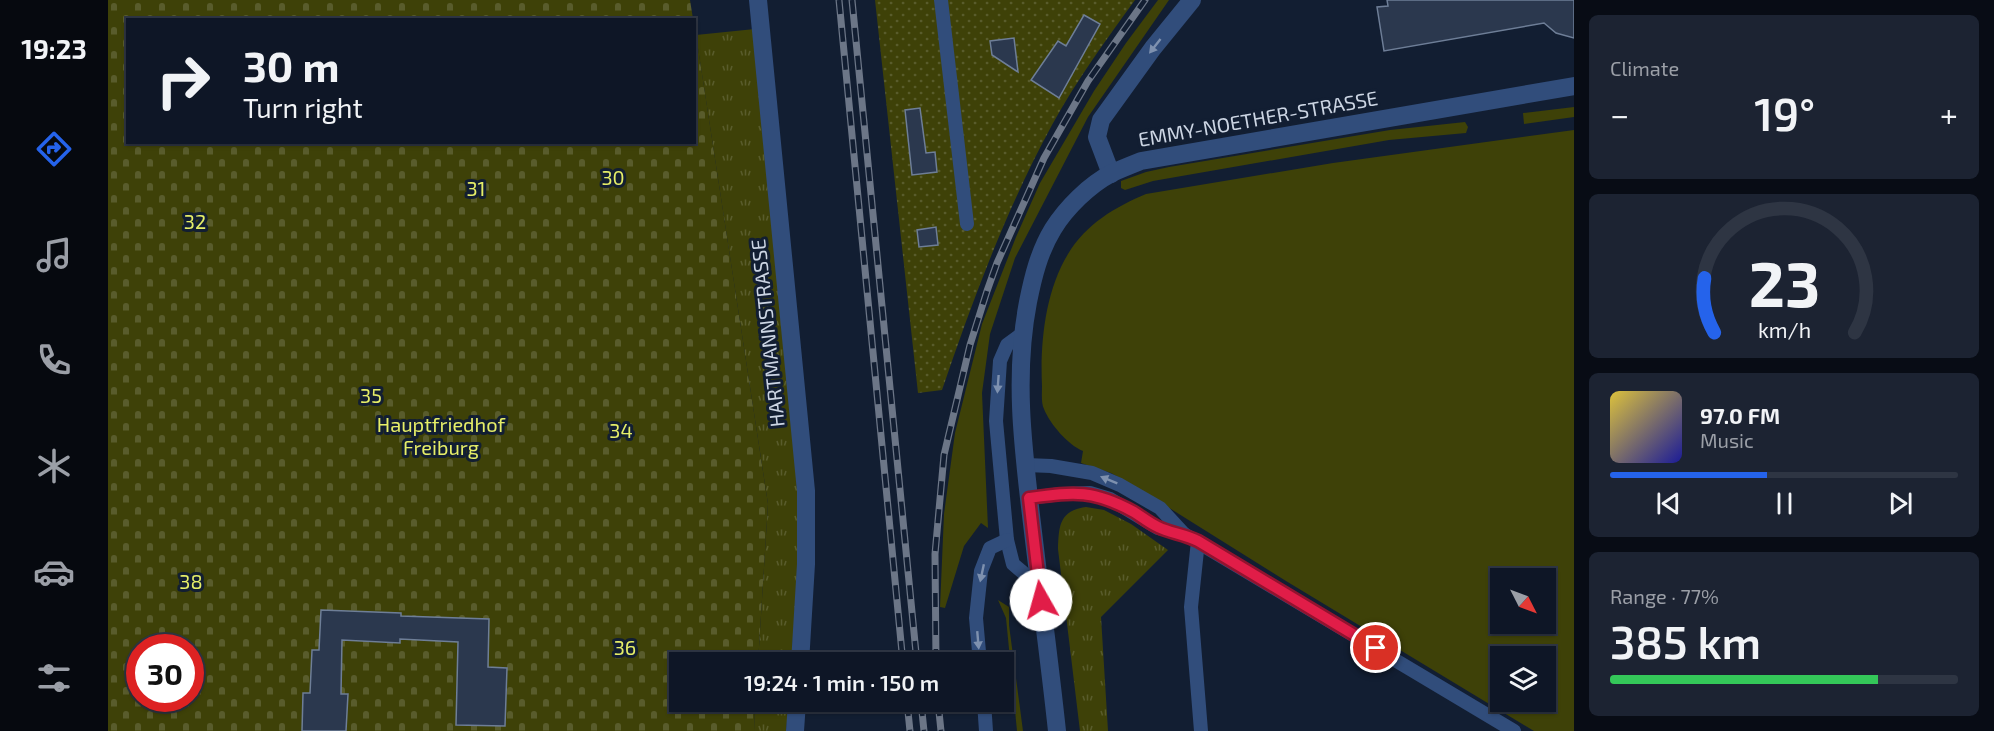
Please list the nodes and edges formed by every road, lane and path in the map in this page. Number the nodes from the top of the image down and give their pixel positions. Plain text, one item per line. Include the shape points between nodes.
1 (758, 0) edge
2 (941, 0) edge
3 (1192, 0) edge
4 (1573, 86) edge
5 (1111, 174) junction
6 (967, 224) dead end
7 (1022, 334) junction
8 (1026, 465) junction
9 (1029, 498) junction
10 (1184, 534) junction
11 (1007, 540) junction
12 (1198, 541) junction
13 (1040, 586) junction
14 (801, 652) edge
15 (979, 652) edge
16 (796, 712) edge
17 (985, 712) edge
18 (795, 731) edge
19 (986, 731) edge
20 (1057, 731) edge
21 (1201, 731) edge
22 (1514, 731) edge

1 - 14 street, HARTMANNSTRASSE via 806,491
2 - 6 lane
3 -> 5 street via 1101,120 1097,137
4 - 5 street, EMMY-NOETHER-STRASSE via 1164,156
5 - 7 street, EMMY-NOETHER-STRASSE via 1078,199 1053,229 1037,264
7 - 8 street, EMMY-NOETHER-STRASSE via 1019,393
7 -> 11 lane via 1007,345 1000,361 996,421
8 - 9 street, EMMY-NOETHER-STRASSE
10 -> 8 lane via 1160,508 1120,485 1092,473
9 - 10 lane via 1090,494 1110,500 1158,528
9 - 13 street, EMMY-NOETHER-STRASSE
10 - 12 lane
11 - 13 lane via 1013,564
11 -> 15 lane via 990,548 981,571 976,618
12 - 21 lane via 1191,607
12 - 22 lane
13 - 20 street, EMMY-NOETHER-STRASSE
16 - 18 street
17 - 19 lane

